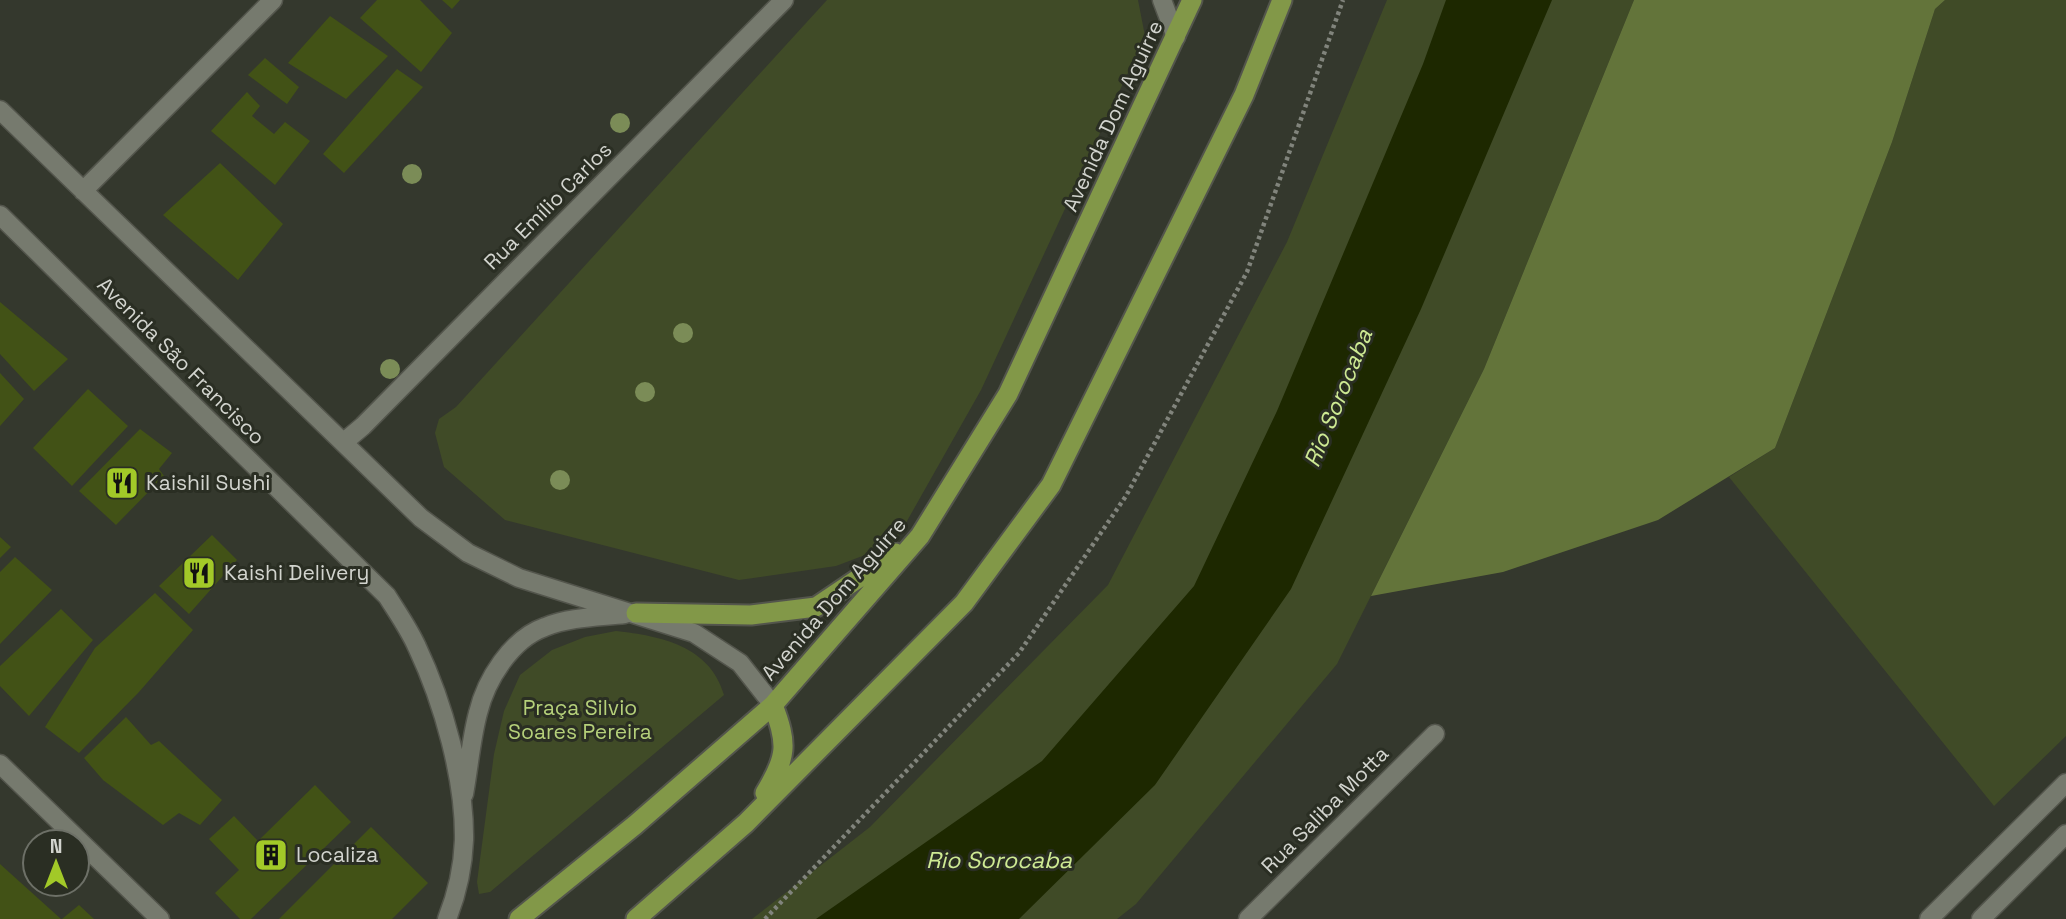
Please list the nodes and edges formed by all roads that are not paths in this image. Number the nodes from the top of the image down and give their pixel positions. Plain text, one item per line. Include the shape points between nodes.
1 (273, 0) edge
2 (784, 0) edge
3 (1162, 0) edge
4 (1192, 0) edge
5 (1282, 0) edge
6 (1176, 37) junction
7 (0, 110) edge
8 (83, 191) junction
9 (0, 215) edge
10 (344, 442) junction
11 (920, 536) junction
12 (636, 613) junction
13 (773, 705) junction
14 (1435, 734) dead end
15 (0, 764) edge
16 (2066, 783) edge
17 (462, 806) junction
18 (746, 823) junction
19 (2066, 834) edge
20 (160, 919) edge
21 (447, 919) edge
22 (519, 919) edge
23 (636, 919) edge
24 (1248, 919) edge
25 (1930, 919) edge
26 (1981, 919) edge

1 - 8 street
2 - 10 street, Rua Emílio Carlos
3 - 6 street
4 - 6 highway, Avenida Dom Aguirre
5 - 18 highway via 1244,95 1051,485 964,603
6 - 11 highway, Avenida Dom Aguirre via 1008,394
7 - 8 street
8 - 10 street
9 - 17 street, Avenida São Francisco via 387,596 417,646 437,698
10 - 12 street via 421,518 468,553 519,578
11 - 12 highway via 816,607 751,615
11 - 13 highway, Avenida Dom Aguirre
12 - 13 street via 694,633 740,663
12 - 17 street via 568,621 522,639 496,670 478,713
13 - 18 highway via 784,741 780,769
13 - 22 highway, Avenida Dom Aguirre
14 - 24 street, Rua Saliba Motta
15 - 20 street
16 - 25 street
17 - 21 street, Avenida São Francisco via 464,841
18 - 23 highway
19 - 26 street

